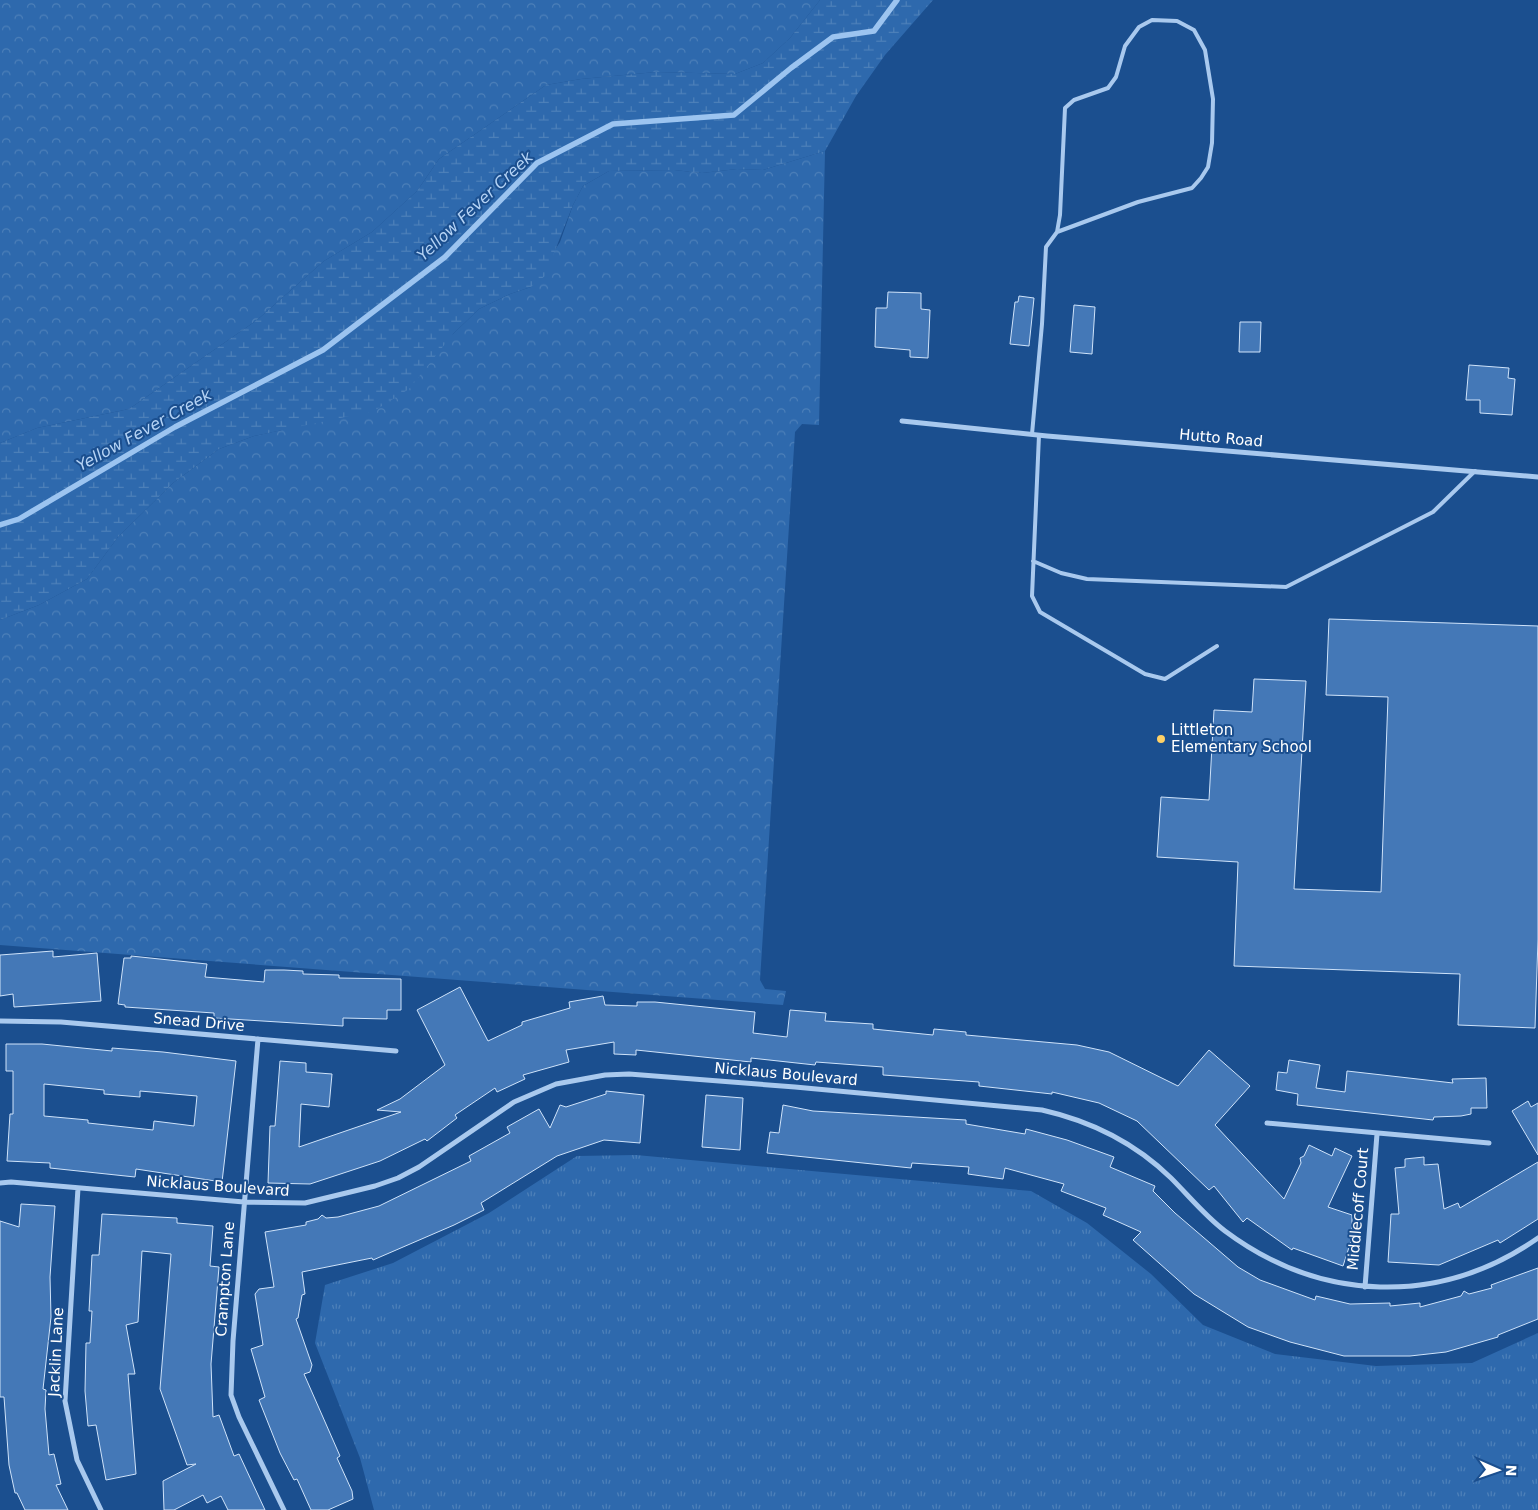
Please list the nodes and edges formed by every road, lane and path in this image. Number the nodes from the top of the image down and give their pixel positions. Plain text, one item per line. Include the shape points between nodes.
1 (1057, 232) junction
2 (902, 421) dead end
3 (1032, 434) junction
4 (1039, 435) junction
5 (1475, 471) junction
6 (1538, 477) edge
7 (1033, 561) junction
8 (1217, 646) dead end
9 (0, 1021) edge
10 (258, 1039) junction
11 (396, 1051) dead end
12 (1268, 1123) dead end
13 (1377, 1134) junction
14 (1489, 1143) dead end
15 (0, 1184) edge
16 (78, 1188) junction
17 (244, 1202) junction
18 (1538, 1238) edge
19 (1365, 1287) junction
20 (101, 1510) edge
21 (284, 1510) edge

1 - 1 lane via 1065,108 1074,100 1108,88 1116,77 1124,46 1139,27 1152,20 1177,21 1194,30 1205,50 1213,100 1212,143 1208,167 1201,178 1192,188 1138,202
1 - 3 lane via 1046,247
2 - 3 street, Hutto Road
3 - 4 street, Hutto Road
4 - 5 street, Hutto Road
4 - 7 lane
5 - 6 street, Hutto Road
5 - 7 lane via 1433,512 1286,587 1087,579
7 - 8 lane via 1032,596 1040,612 1145,674 1165,679
9 - 10 street, Snead Drive via 61,1022
10 - 11 street, Snead Drive
10 - 17 street, Crampton Lane
12 - 13 street, Middlecoff Court
13 - 14 street, Middlecoff Court
13 - 19 street, Middlecoff Court
15 - 16 street, Nicklaus Boulevard via 11,1182
16 - 17 street, Nicklaus Boulevard
16 - 20 street, Jacklin Lane via 66,1401 77,1460
17 - 19 street, Nicklaus Boulevard via 305,1203 383,1183 419,1167 514,1102 556,1084 629,1074 1042,1110 1084,1122 1151,1160 1224,1231 1260,1255 1302,1274
17 - 21 street, Crampton Lane via 232,1395 238,1416
18 - 19 street, Nicklaus Boulevard via 1468,1275 1416,1286

